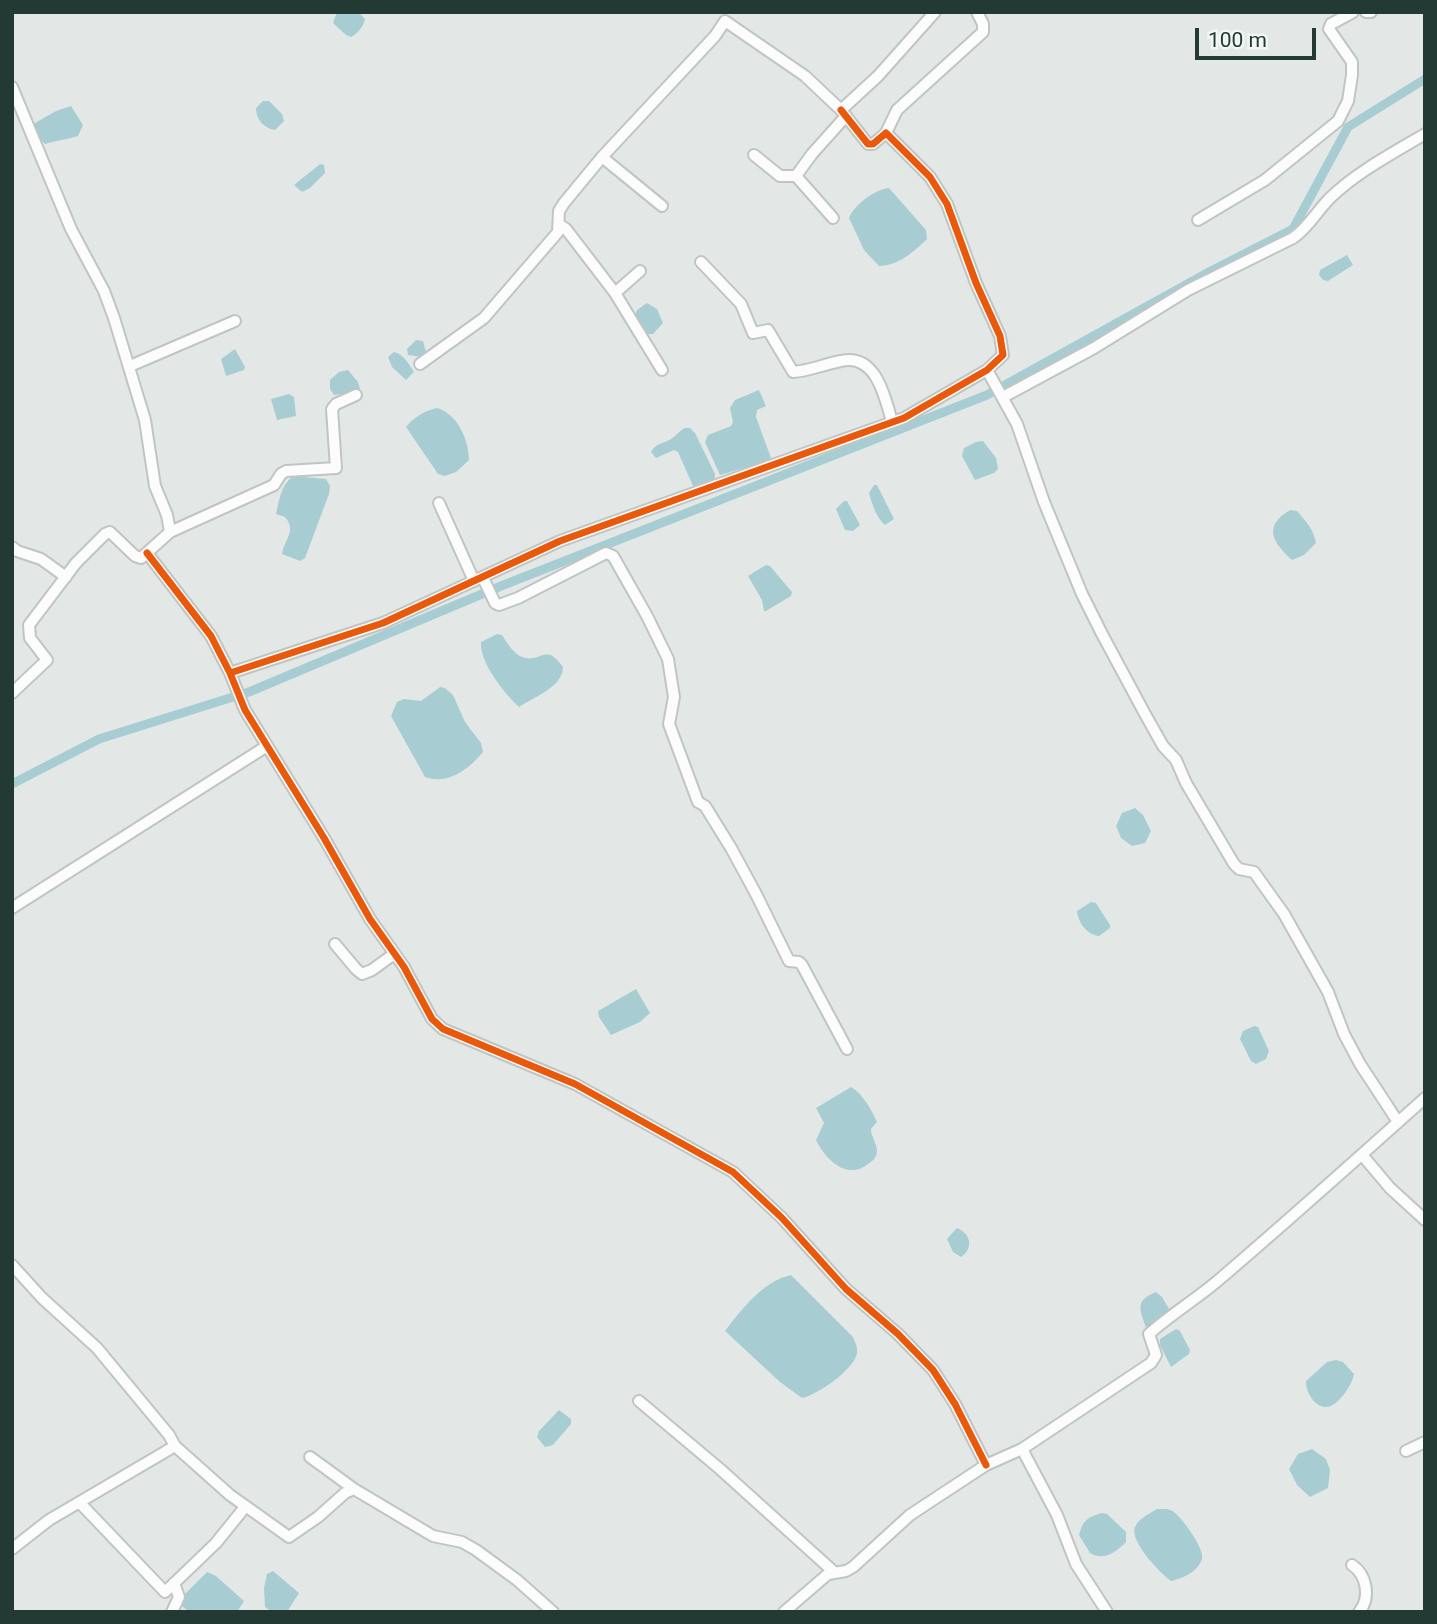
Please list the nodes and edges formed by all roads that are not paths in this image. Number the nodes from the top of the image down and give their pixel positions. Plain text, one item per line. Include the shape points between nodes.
1 (935, 12) edge
2 (977, 12) edge
3 (1353, 12) edge
4 (12, 87) edge
5 (843, 113) junction
6 (886, 132) junction
7 (1425, 134) edge
8 (754, 155) dead end
9 (603, 157) junction
10 (796, 176) junction
11 (662, 206) dead end
12 (833, 218) dead end
13 (1198, 220) dead end
14 (560, 225) junction
15 (701, 262) dead end
16 (640, 271) dead end
17 (615, 293) junction
18 (235, 321) dead end
19 (421, 364) dead end
20 (130, 366) junction
21 (662, 370) dead end
22 (990, 375) junction
23 (356, 395) dead end
24 (1002, 395) junction
25 (892, 422) junction
26 (439, 503) dead end
27 (170, 532) junction
28 (12, 547) edge
29 (147, 552) junction
30 (66, 577) junction
31 (484, 585) junction
32 (231, 675) junction
33 (12, 693) edge
34 (267, 746) junction
35 (12, 908) edge
36 (335, 944) dead end
37 (394, 954) junction
38 (847, 1049) dead end
39 (1425, 1098) edge
40 (1398, 1122) junction
41 (1363, 1156) junction
42 (1425, 1220) edge
43 (12, 1265) edge
44 (639, 1401) dead end
45 (1425, 1442) edge
46 (175, 1446) junction
47 (1022, 1449) junction
48 (1406, 1451) dead end
49 (310, 1457) dead end
50 (986, 1465) junction
51 (354, 1489) junction
52 (80, 1503) junction
53 (245, 1507) junction
54 (12, 1549) edge
55 (1352, 1565) dead end
56 (834, 1572) junction
57 (174, 1583) junction
58 (172, 1612) edge
59 (553, 1612) edge
60 (784, 1612) edge
61 (1107, 1612) edge
62 (1359, 1612) edge

1 - 5 street
2 - 6 street via 983,32 897,110
3 - 13 street via 1329,29 1352,62 1348,101 1338,121 1265,180
4 - 20 street via 71,229 104,291
5 - 6 street via 867,144
5 - 9 street via 805,76 725,21
5 - 10 street
6 - 22 street via 930,177 947,204 1000,336 1003,355
7 - 24 street via 1349,183 1293,238 1188,290 1094,348
8 - 10 street via 780,177
9 - 11 street
9 - 14 street via 559,211
10 - 12 street
14 - 17 street
14 - 19 street via 484,318
15 - 25 street via 741,304 753,333 768,330 793,372 845,360 860,361 870,369
16 - 17 street
17 - 21 street
18 - 20 street
20 - 27 street via 145,420 155,486
22 - 24 street
22 - 25 street
23 - 27 street via 332,409 336,468 286,471 274,485
24 - 40 street via 1082,594 1145,715 1176,760 1234,864 1254,872 1269,891 1328,992 1360,1064
25 - 31 street via 560,541
26 - 31 street
27 - 29 street
28 - 30 street via 41,559
29 - 30 street via 138,558 110,532
29 - 32 street via 205,627
30 - 33 street via 29,625 30,638 47,660
31 - 32 street
31 - 38 street via 499,605 606,553 613,556 668,659 674,696 669,724 698,802 731,848 789,961 802,965
32 - 34 street via 244,710
34 - 35 street
34 - 37 street
36 - 37 street via 362,974
37 - 50 street via 432,1019 443,1029 575,1084 733,1172 846,1289 933,1370
39 - 40 street
40 - 41 street
41 - 42 street
41 - 47 street via 1194,1302 1149,1334 1156,1355 1151,1363
43 - 46 street via 97,1348
44 - 56 street
45 - 48 street
46 - 52 street
46 - 53 street
47 - 50 street
47 - 61 street via 1076,1564
49 - 51 street
50 - 56 street via 910,1515 853,1567
51 - 53 street via 289,1537
51 - 59 street via 433,1536 476,1550
52 - 54 street
52 - 57 street via 165,1592
53 - 57 street
55 - 62 street via 1361,1572 1366,1592 1366,1603
56 - 60 street
57 - 58 street via 179,1597

